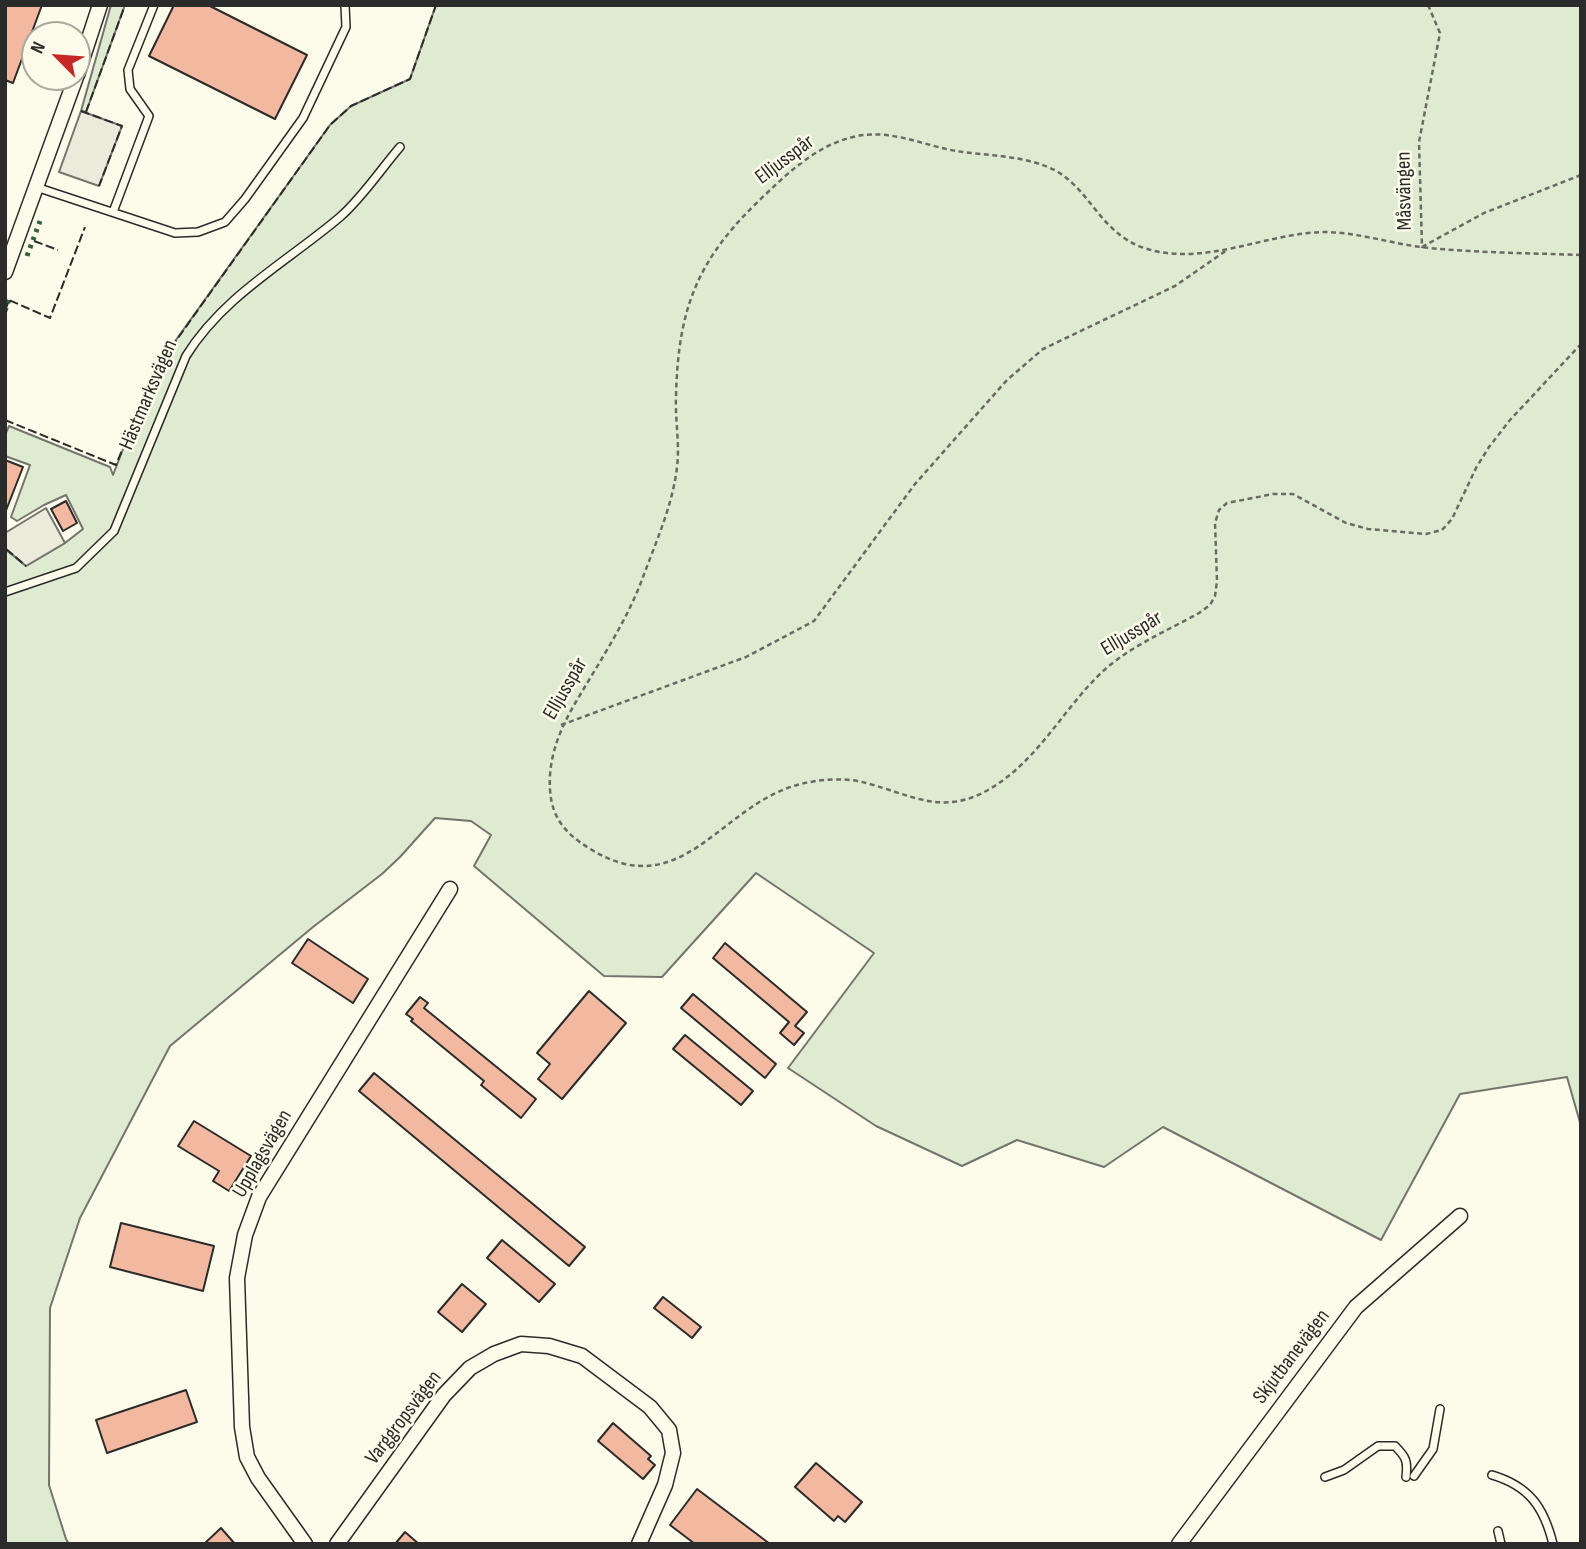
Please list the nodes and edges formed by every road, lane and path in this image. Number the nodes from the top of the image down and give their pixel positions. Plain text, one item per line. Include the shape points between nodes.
1 (100, 5) edge
2 (154, 5) edge
3 (345, 5) edge
4 (1428, 5) edge
5 (91, 33) edge
6 (71, 91) edge
7 (400, 147) dead end
8 (1581, 175) edge
9 (36, 187) junction
10 (113, 212) junction
11 (1422, 247) junction
12 (1227, 250) junction
13 (1581, 255) edge
14 (5, 272) edge
15 (1581, 344) edge
16 (5, 592) edge
17 (561, 726) junction
18 (450, 889) dead end
19 (1461, 1216) dead end
20 (1440, 1409) dead end
21 (1492, 1475) dead end
22 (1325, 1477) dead end
23 (1498, 1531) dead end
24 (305, 1544) edge
25 (337, 1544) edge
26 (639, 1544) edge
27 (1180, 1544) edge
28 (1501, 1544) edge
29 (1553, 1544) edge

1 - 5 street
2 - 10 lane via 128,70 130,89 149,116
3 - 10 lane via 346,27 303,118 225,222 198,232 175,233
4 - 11 path, Måsvängen via 1440,33 1419,142
6 - 9 street
7 - 16 lane, Hästmarksvägen via 342,215 234,298 200,333 186,356 114,531 76,568
8 - 11 path, Måsvängen via 1484,213
9 - 10 lane
9 - 14 street
11 - 12 path, Elljusspår via 1322,232
11 - 13 path, Elljusspår
12 - 17 path via 1175,286 1043,349 1007,380 915,484 814,621 746,657
12 - 17 path, Elljusspår via 1182,254 1126,240 1060,173 1025,161 871,134 840,142 807,159 731,229 691,293 677,368 676,477 666,512 626,618
15 - 17 path, Elljusspår via 1489,447 1442,530 1426,534 1357,526 1293,494 1227,503 1215,523 1217,581 1210,605 1124,653 1078,696 1019,769 971,799 936,803 860,781 804,783 765,799 686,855 653,867 628,866 593,852 554,817 550,769
18 - 24 street, Upplagsvägen via 259,1196 245,1235 237,1278 247,1457
19 - 27 street, Skjutbanevägen via 1356,1307
20 - 22 lane via 1433,1449 1410,1476 1406,1456 1395,1446 1378,1446 1344,1470
21 - 29 lane via 1522,1487 1542,1511
23 - 28 lane
25 - 26 street, Varggropsvägen via 444,1395 470,1368 494,1353 521,1345 549,1346 582,1356 650,1407 669,1430 673,1453 665,1485

